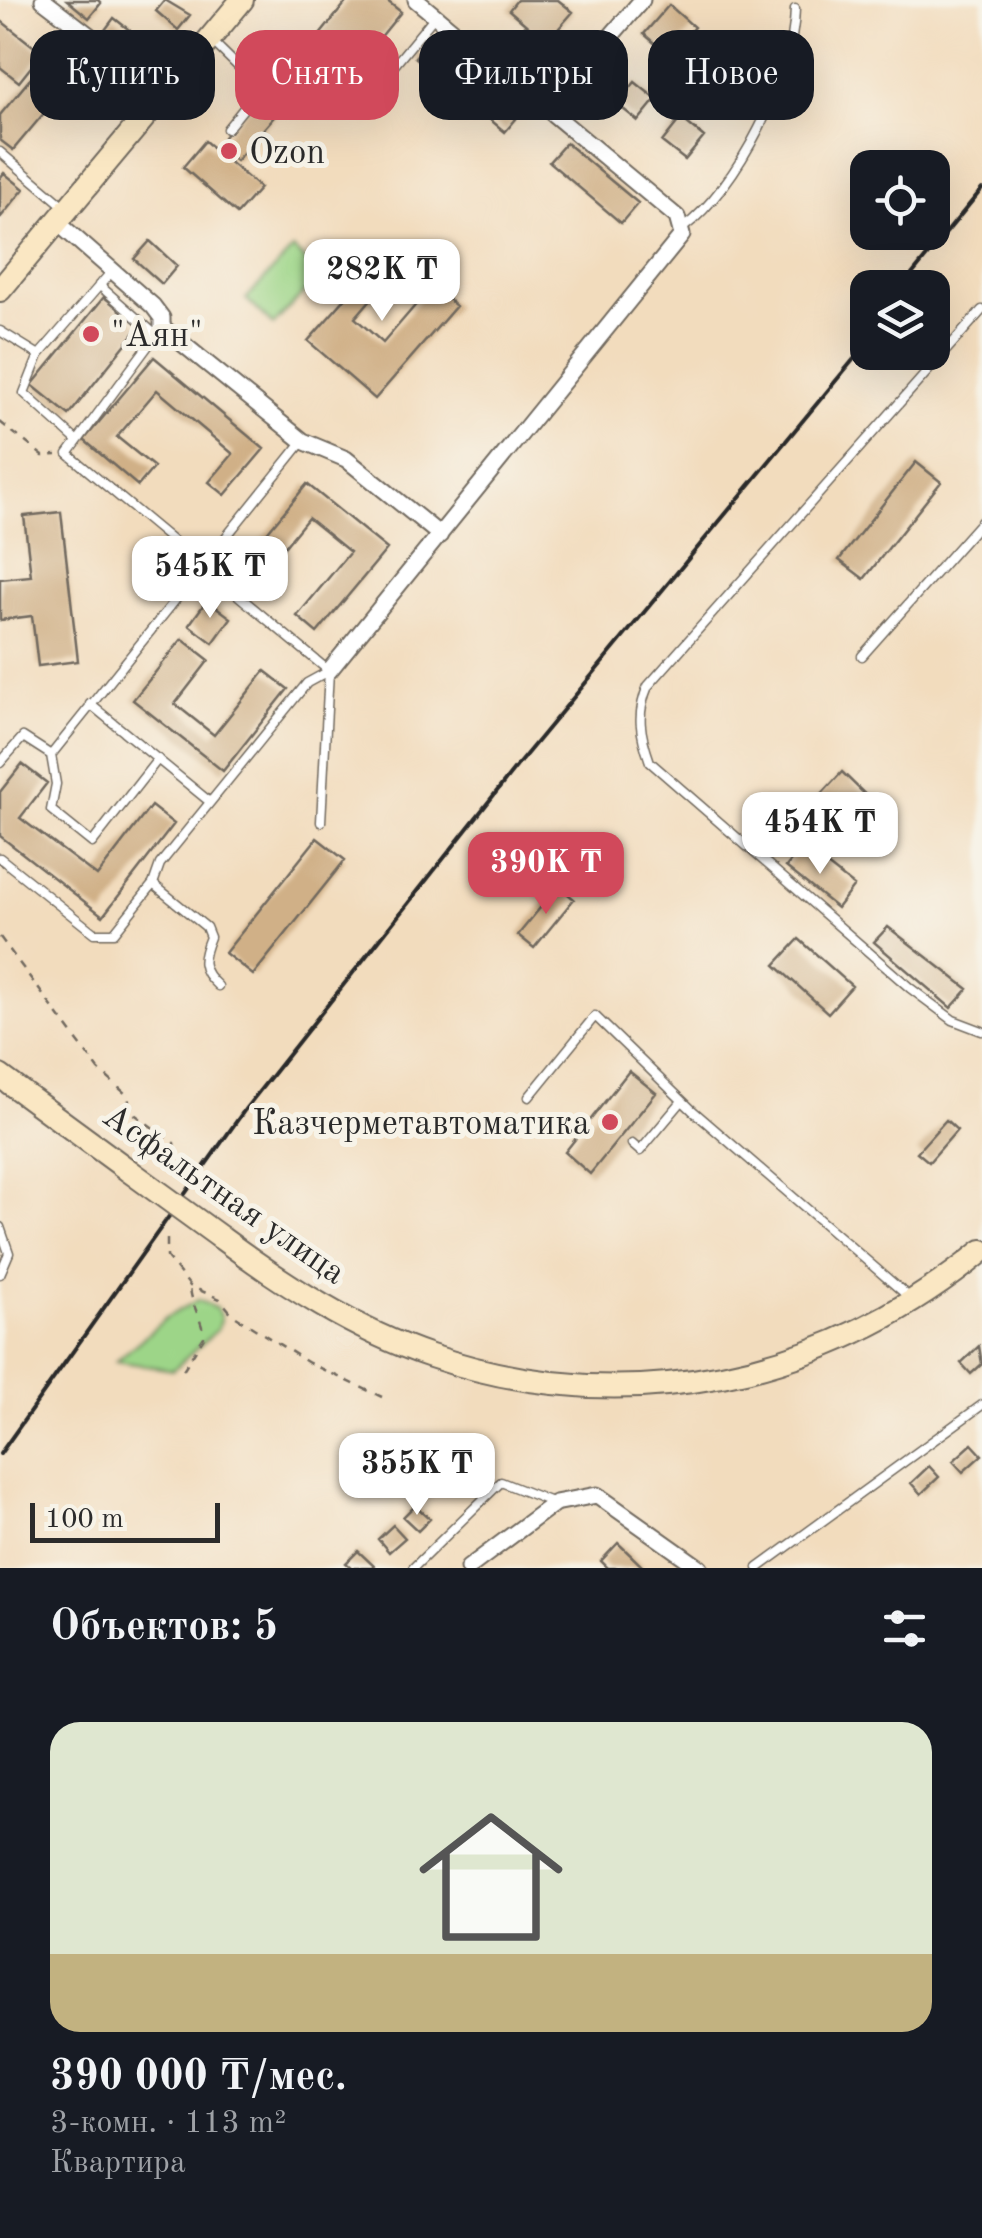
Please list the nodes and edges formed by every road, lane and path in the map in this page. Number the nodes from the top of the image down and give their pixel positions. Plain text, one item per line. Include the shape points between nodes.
1 (43, 0) edge
2 (242, 0) edge
3 (642, 0) edge
4 (421, 2) edge
5 (795, 9) dead end
6 (435, 16) junction
7 (82, 30) edge
8 (452, 30) edge
9 (616, 30) edge
10 (215, 33) edge
11 (215, 44) edge
12 (399, 60) edge
13 (235, 64) edge
14 (142, 120) edge
15 (235, 120) edge
16 (559, 120) edge
17 (227, 130) dead end
18 (0, 152) edge
19 (62, 216) junction
20 (683, 228) junction
21 (112, 270) junction
22 (99, 285) junction
23 (0, 290) edge
24 (982, 310) edge
25 (0, 331) edge
26 (159, 331) junction
27 (39, 355) junction
28 (0, 422) edge
29 (75, 440) junction
30 (303, 442) junction
31 (68, 454) junction
32 (982, 521) edge
33 (440, 535) junction
34 (201, 565) junction
35 (862, 656) dead end
36 (329, 671) junction
37 (90, 704) junction
38 (51, 755) junction
39 (158, 759) junction
40 (0, 763) edge
41 (210, 802) junction
42 (320, 822) dead end
43 (0, 858) edge
44 (153, 884) junction
45 (0, 937) edge
46 (218, 986) dead end
47 (982, 1031) edge
48 (0, 1076) edge
49 (529, 1097) dead end
50 (682, 1101) junction
51 (632, 1144) dead end
52 (176, 1159) dead end
53 (0, 1227) edge
54 (167, 1238) dead end
55 (982, 1252) edge
56 (0, 1274) edge
57 (190, 1286) junction
58 (913, 1300) junction
59 (182, 1370) dead end
60 (382, 1397) dead end
61 (982, 1405) edge
62 (555, 1503) junction
63 (413, 1568) edge
64 (468, 1568) edge
65 (700, 1568) edge
66 (758, 1568) edge

1 - 7 street
2 - 10 main road
3 - 9 street
4 - 6 street
5 - 20 lane via 793,41 770,104 729,174
6 - 8 street
6 - 12 lane
11 - 13 lane
14 - 19 main road
15 - 17 lane
16 - 20 street
18 - 19 lane
19 - 21 street
19 - 23 main road
20 - 33 street via 680,242
21 - 22 lane
21 - 26 street via 153,306 162,318
22 - 26 lane
22 - 27 lane
24 - 47 lane via 648,686 640,732 650,762 910,988 953,1020
25 - 27 lane
26 - 29 lane
26 - 30 street
27 - 29 lane via 24,393
28 - 31 path via 43,456
29 - 31 lane
30 - 33 street via 346,460
30 - 34 lane
31 - 34 lane
32 - 35 lane
33 - 36 street
34 - 36 lane
34 - 37 lane
36 - 41 lane via 307,683
36 - 42 lane
37 - 38 lane
37 - 39 lane
38 - 39 lane via 51,810 92,843
38 - 40 lane via 22,737
39 - 41 lane
41 - 44 lane via 160,864
43 - 44 lane via 94,933 114,933
44 - 46 lane via 206,927 210,937 201,960
45 - 52 path via 127,1096 133,1113 174,1142
48 - 58 main road, Асфальтная улица, bridge via 322,1306 432,1356 538,1381 660,1385 759,1370 870,1328
49 - 50 lane via 596,1016
50 - 51 lane via 640,1151
50 - 58 lane
53 - 56 lane via 9,1253
54 - 57 path via 167,1256
55 - 58 main road, Асфальтная улица
57 - 59 path via 204,1337
57 - 60 path via 220,1299 234,1316 309,1362
61 - 66 lane
62 - 63 lane via 501,1482
62 - 64 street
62 - 65 street via 598,1495

